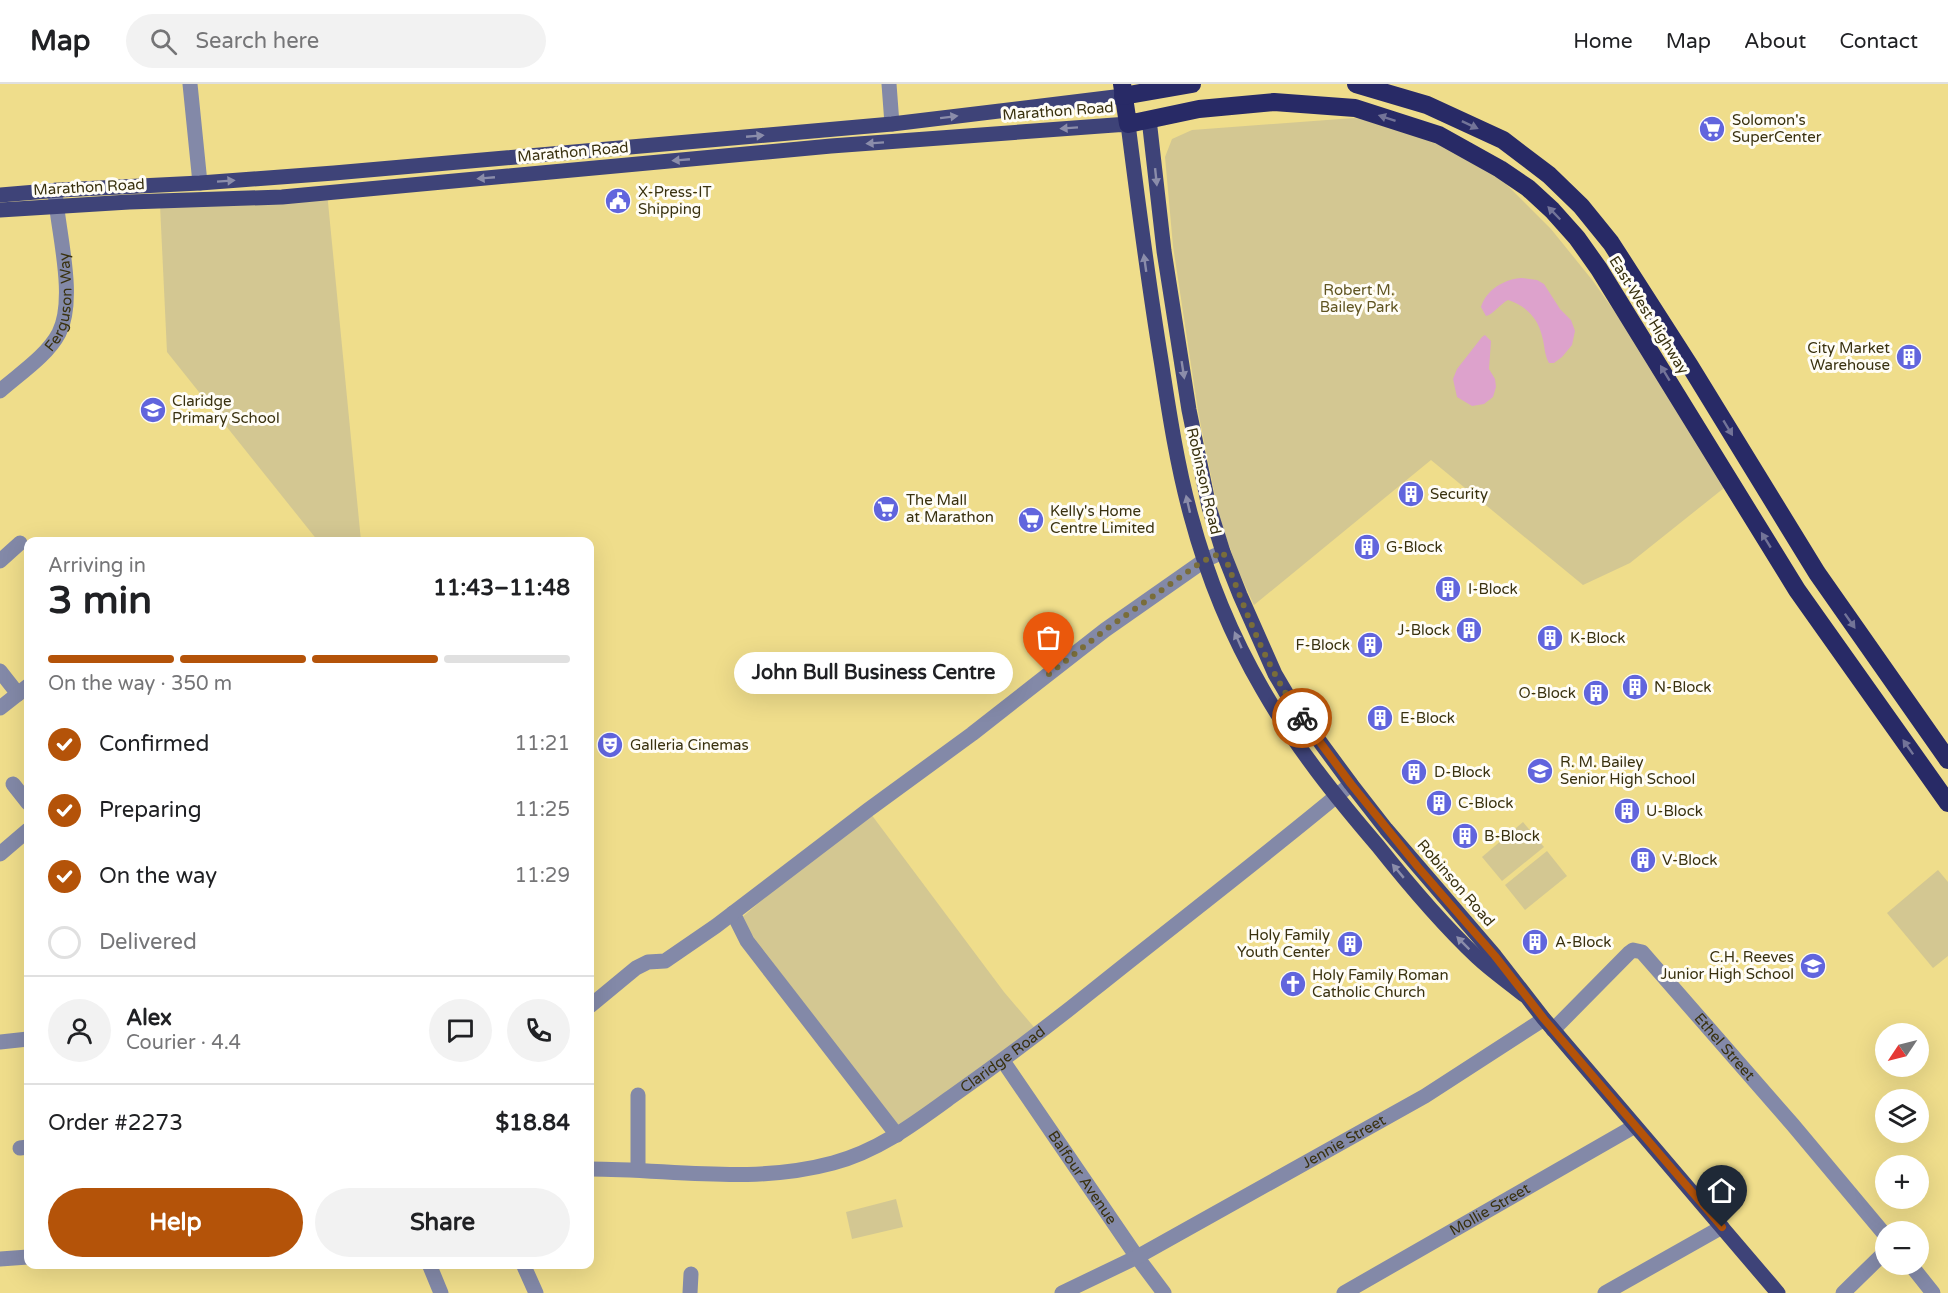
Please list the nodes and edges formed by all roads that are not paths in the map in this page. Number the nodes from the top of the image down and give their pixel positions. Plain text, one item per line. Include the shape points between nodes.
1 (190, 84) edge
2 (889, 84) edge
3 (1192, 84) edge
4 (1356, 84) edge
5 (1145, 87) edge
6 (1122, 90) edge
7 (1149, 119) junction
8 (892, 124) junction
9 (1128, 124) junction
10 (200, 183) junction
11 (55, 190) junction
12 (0, 195) edge
13 (56, 206) junction
14 (0, 210) edge
15 (0, 392) edge
16 (20, 543) dead end
17 (1223, 552) junction
18 (1205, 560) junction
19 (0, 561) edge
20 (0, 671) edge
21 (23, 690) edge
22 (0, 708) edge
23 (1948, 760) edge
24 (13, 784) dead end
25 (1351, 784) junction
26 (1336, 796) junction
27 (1946, 796) edge
28 (24, 798) edge
29 (24, 833) edge
30 (0, 854) edge
31 (733, 913) junction
32 (716, 926) junction
33 (747, 941) junction
34 (1524, 995) junction
35 (594, 1002) edge
36 (1549, 1024) junction
37 (24, 1039) edge
38 (0, 1042) edge
39 (1003, 1061) junction
40 (638, 1095) dead end
41 (1635, 1126) junction
42 (897, 1135) junction
43 (594, 1169) edge
44 (638, 1169) junction
45 (1875, 1223) edge
46 (1722, 1227) junction
47 (24, 1257) edge
48 (1137, 1257) junction
49 (0, 1259) edge
50 (1875, 1262) edge
51 (431, 1269) edge
52 (525, 1269) edge
53 (691, 1274) dead end
54 (1919, 1275) edge
55 (441, 1293) edge
56 (536, 1293) edge
57 (690, 1293) edge
58 (1062, 1293) edge
59 (1164, 1293) edge
60 (1344, 1293) edge
61 (1605, 1293) edge
62 (1778, 1293) edge
63 (1843, 1293) edge
64 (1934, 1293) edge

1 - 10 street
2 - 8 street
3 - 5 highway
4 -> 23 highway, East West Highway via 1427,105 1503,140 1550,175 1581,206 1611,243 1817,573
5 - 6 highway, Marathon Road
5 - 7 highway, Robinson Road
8 -> 6 main road, Marathon Road
6 - 9 highway, Robinson Road
7 - 9 highway, Marathon Road
7 -> 17 main road, Robinson Road via 1164,251 1189,410 1209,507
27 -> 7 highway, East West Highway via 1797,590 1599,269 1577,238 1528,188 1439,135 1355,108 1274,102 1199,109
10 -> 8 main road, Marathon Road
9 -> 13 main road, Marathon Road via 831,146 282,197
18 -> 9 main road, Robinson Road via 1191,516 1169,412
10 - 11 main road, Marathon Road
11 - 12 main road, Marathon Road
11 - 13 street, Ferguson Way
13 - 14 main road, Marathon Road
13 - 15 street, Ferguson Way via 67,296 63,322 51,344
16 - 19 street
17 - 18 street
17 - 25 main road, Robinson Road via 1275,674
26 -> 18 main road, Robinson Road via 1283,722 1250,667
18 - 31 street via 1105,630
20 - 21 street
21 - 22 street
24 - 28 street
25 - 26 street, Claridge Road
25 - 34 main road, Robinson Road
34 -> 26 main road, Robinson Road via 1452,932
26 - 39 street, Claridge Road
29 - 30 street
31 - 32 street
31 - 33 street
32 - 33 street
32 - 35 street via 665,961 648,962 636,968
33 - 42 street
34 - 36 main road, Robinson Road
36 - 41 main road, Robinson Road
36 - 45 street, Ethel Street via 1633,950 1642,952
36 - 48 street, Jennie Street
37 - 38 street
39 - 42 street, Claridge Road
39 - 48 street, Balfour Avenue
40 - 44 street
41 - 46 main road, Robinson Road
41 - 60 street, Mollie Street
42 - 44 street, Claridge Road via 851,1157 783,1174 719,1175
43 - 44 street, Claridge Road
46 - 61 street
46 - 62 main road, Robinson Road
47 - 49 street
48 - 58 street, Jennie Street
48 - 59 street, Balfour Avenue
50 - 63 street
51 - 55 street
52 - 56 street
53 - 57 street
54 - 64 street

